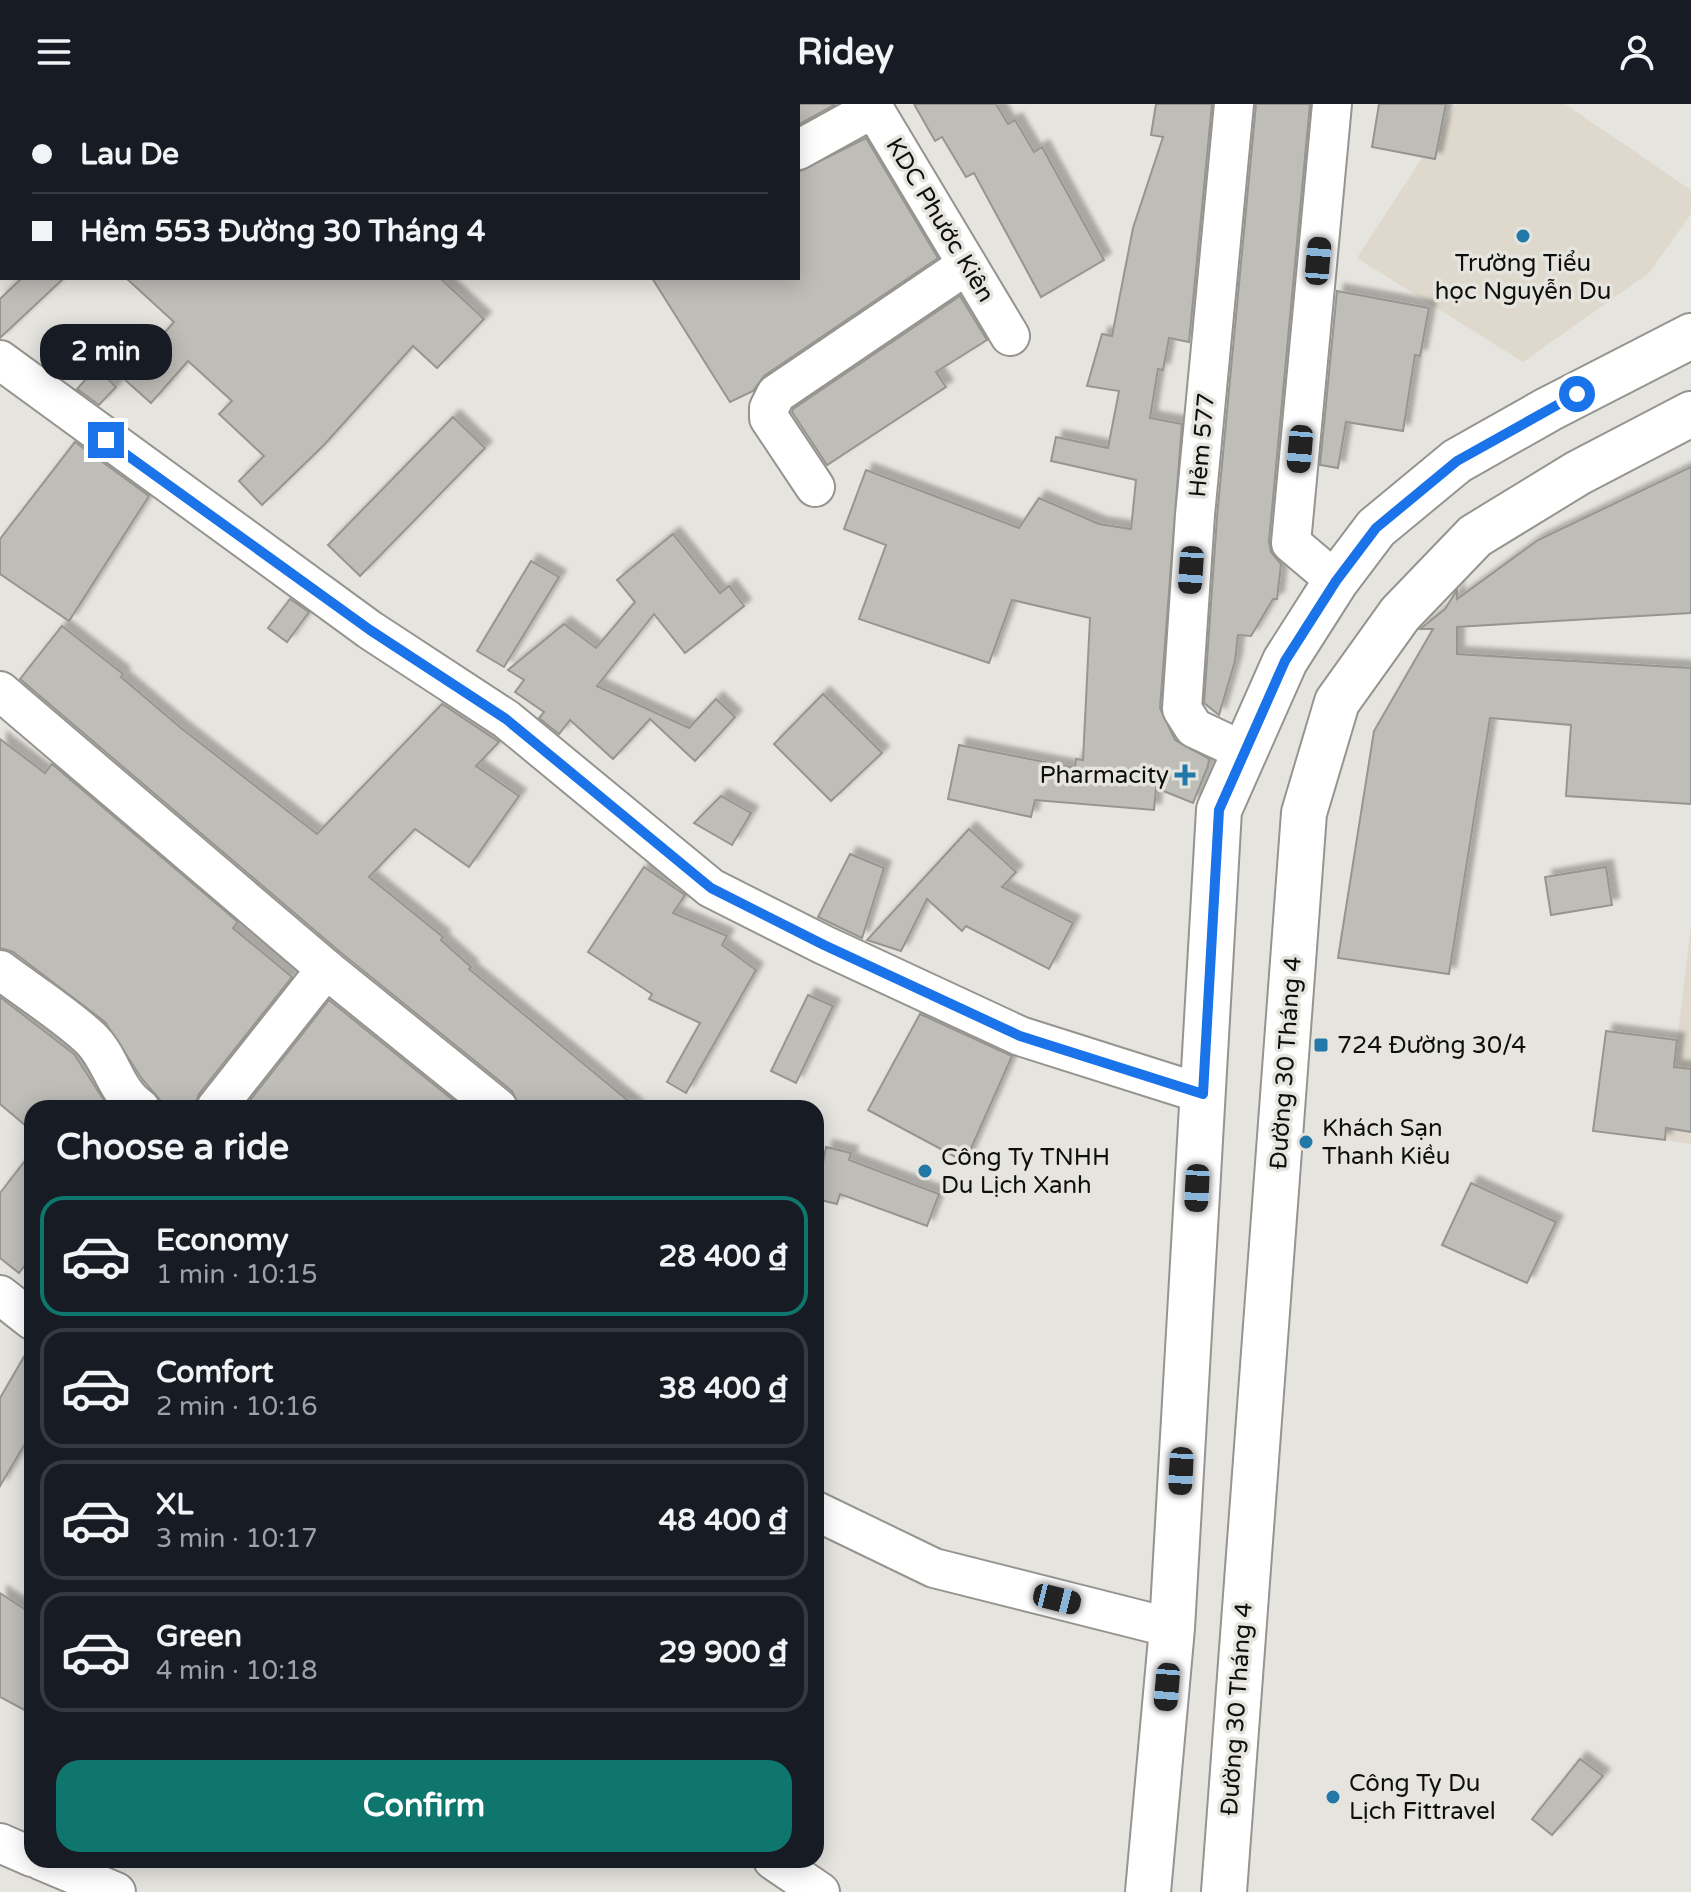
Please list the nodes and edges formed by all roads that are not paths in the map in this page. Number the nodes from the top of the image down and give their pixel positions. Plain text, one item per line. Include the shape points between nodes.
1 (1234, 104) edge
2 (1332, 104) edge
3 (873, 106) edge
4 (800, 149) edge
5 (965, 266) junction
6 (1010, 336) dead end
7 (1691, 336) edge
8 (0, 360) edge
9 (1691, 414) edge
10 (815, 487) dead end
11 (1336, 581) junction
12 (0, 691) edge
13 (1243, 751) junction
14 (326, 969) junction
15 (0, 970) edge
16 (1203, 1094) junction
17 (131, 1100) edge
18 (222, 1100) edge
19 (488, 1100) edge
20 (0, 1295) edge
21 (24, 1314) edge
22 (824, 1515) edge
23 (1172, 1628) junction
24 (0, 1843) edge
25 (24, 1854) edge
26 (59, 1868) edge
27 (785, 1868) edge
28 (116, 1892) edge
29 (820, 1892) edge
30 (1148, 1892) edge
31 (1224, 1892) edge

1 - 13 street, Hẻm 577 via 1182,709 1194,728
2 - 11 street via 1291,543
3 - 4 street
3 - 5 street, KDC Phước Kiên
5 - 6 street, KDC Phước Kiên
5 - 10 street via 776,394 769,418
7 - 11 main road via 1457,461 1376,528
8 - 16 street via 370,630 506,719 711,888 1020,1036
9 - 31 main road, Đường 30 Tháng 4 via 1578,473 1475,536 1400,614 1337,702 1304,813
11 - 13 main road via 1285,661
12 - 14 street
13 - 16 main road via 1219,810
14 - 18 street
14 - 19 street
15 - 17 street via 91,1039 118,1088
16 - 23 main road
20 - 21 street
22 - 23 street via 934,1568
23 - 30 main road
24 - 25 street
26 - 28 street
27 - 29 street

